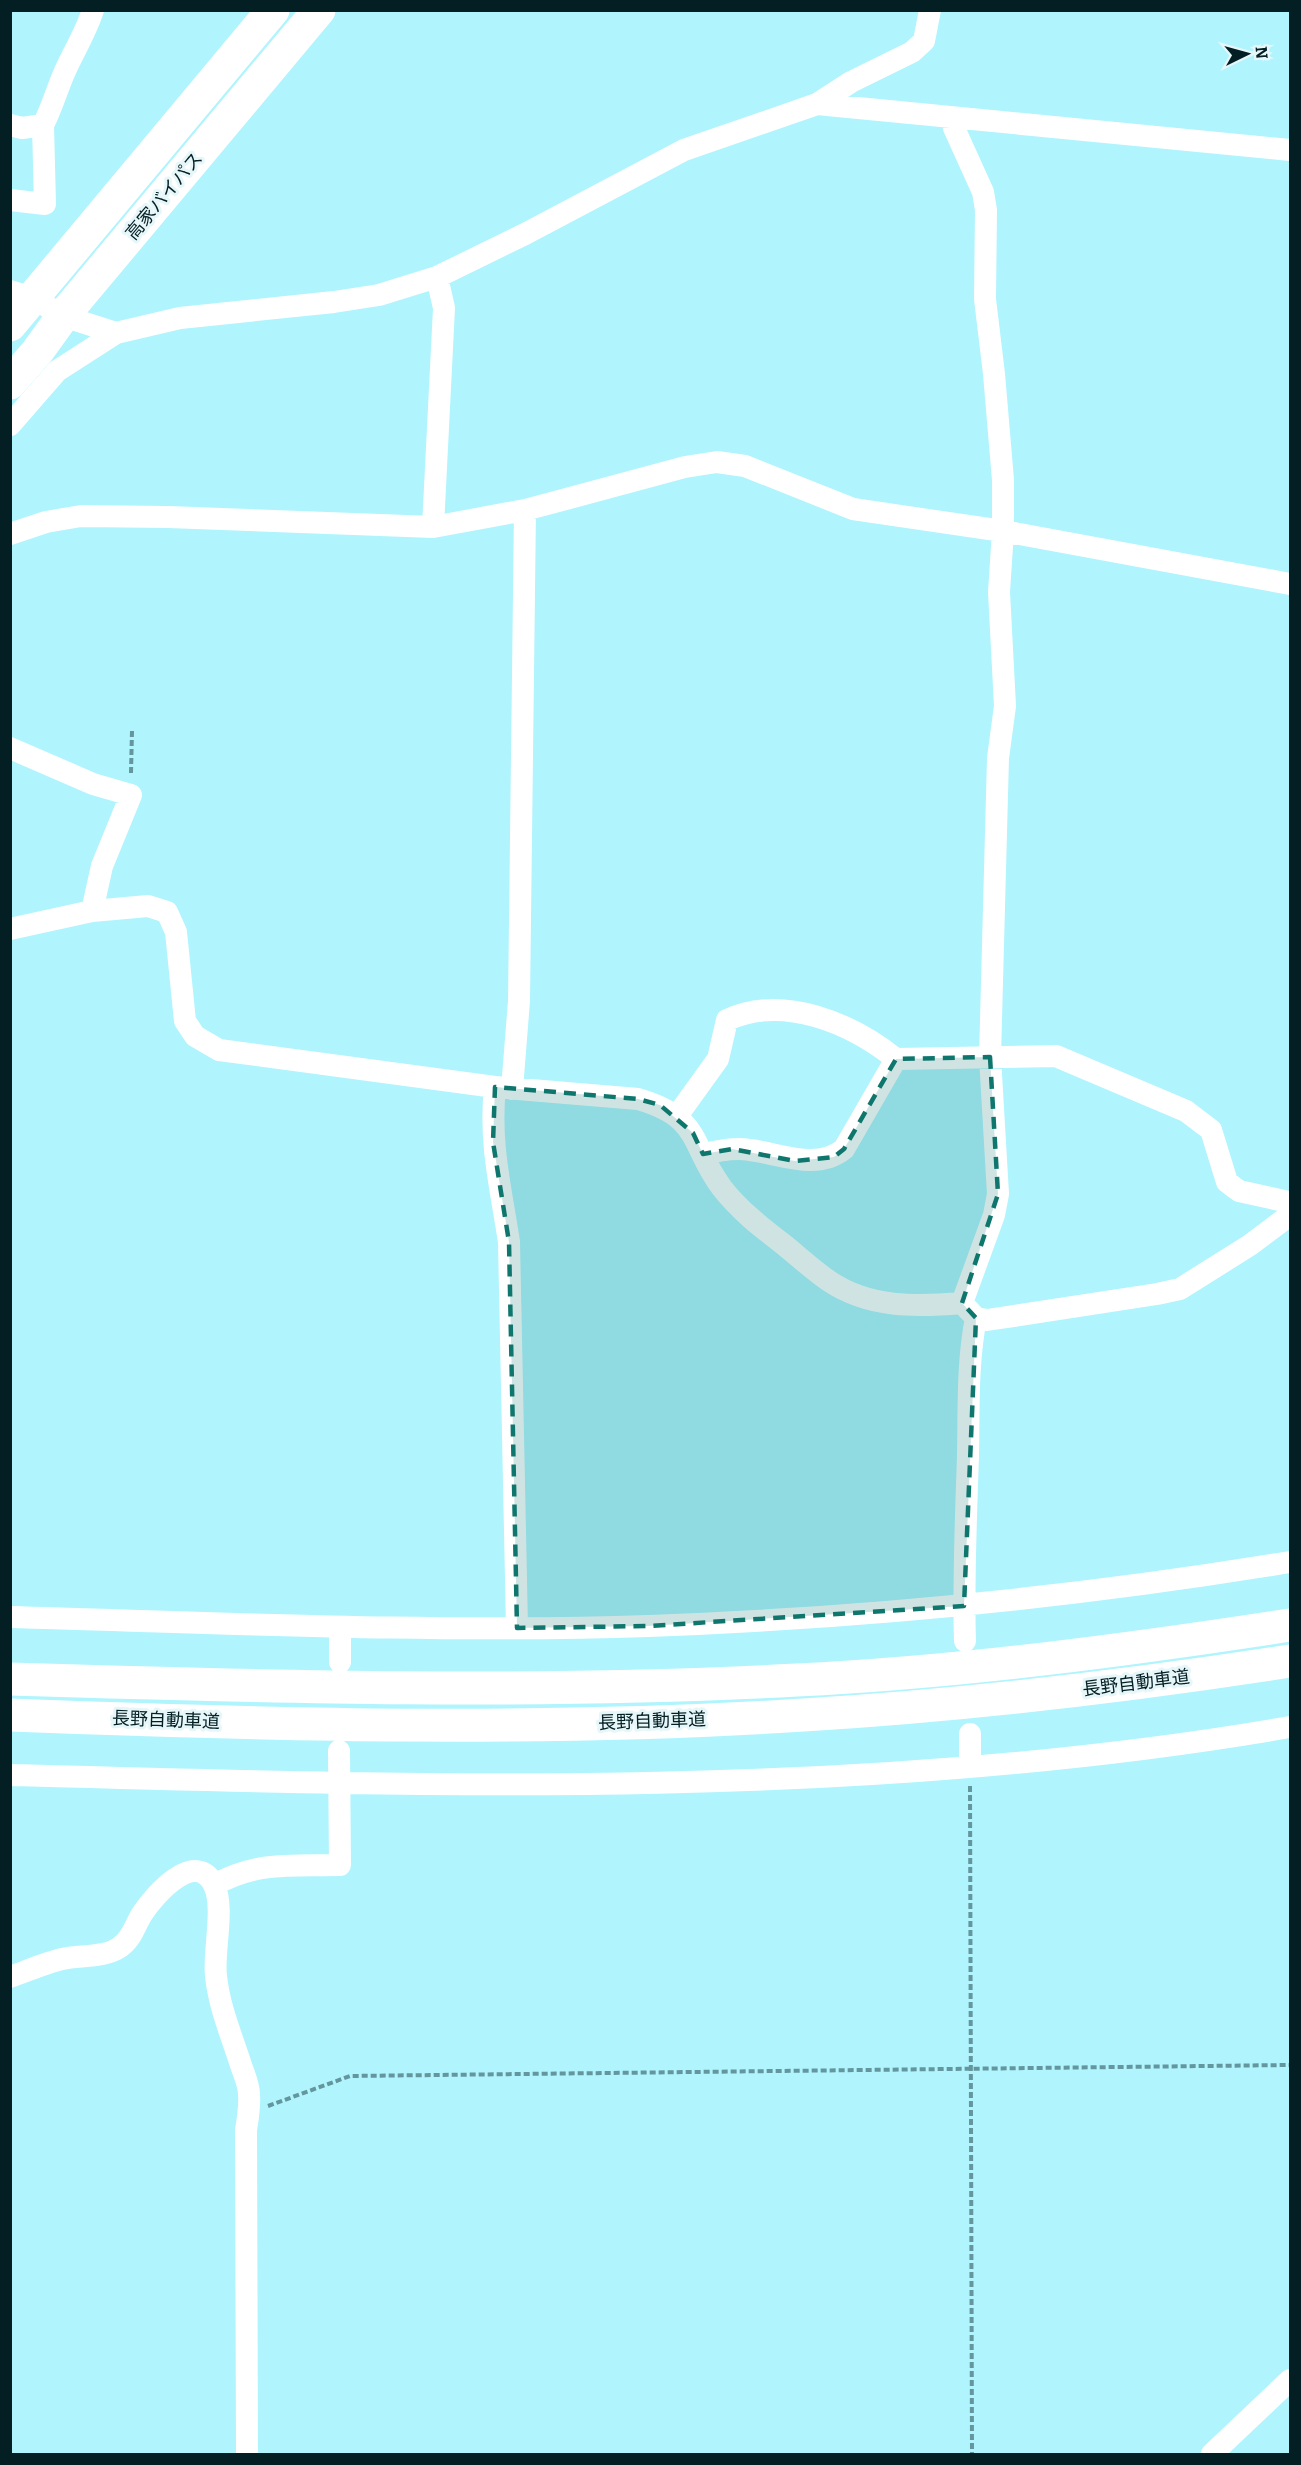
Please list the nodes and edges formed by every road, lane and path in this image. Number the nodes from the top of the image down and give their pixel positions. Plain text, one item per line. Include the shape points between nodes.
1 (93, 10) edge
2 (273, 10) edge
3 (319, 10) edge
4 (930, 10) edge
5 (817, 104) junction
6 (952, 117) junction
7 (10, 125) edge
8 (43, 125) junction
9 (1290, 150) edge
10 (10, 200) edge
11 (437, 277) junction
12 (22, 295) edge
13 (63, 315) junction
14 (10, 325) edge
15 (116, 333) junction
16 (10, 383) edge
17 (10, 425) edge
18 (525, 510) junction
19 (433, 527) junction
20 (1003, 531) junction
21 (10, 534) edge
22 (1290, 584) edge
23 (132, 731) dead end
24 (10, 748) edge
25 (131, 795) junction
26 (92, 911) junction
27 (10, 929) edge
28 (990, 1057) junction
29 (896, 1059) junction
30 (504, 1088) junction
31 (678, 1116) junction
32 (703, 1154) junction
33 (1290, 1205) edge
34 (1290, 1215) edge
35 (969, 1311) junction
36 (1290, 1562) edge
37 (964, 1606) junction
38 (10, 1617) edge
39 (1290, 1626) edge
40 (340, 1627) junction
41 (517, 1628) junction
42 (965, 1641) dead end
43 (1290, 1661) edge
44 (340, 1662) dead end
45 (10, 1679) edge
46 (10, 1714) edge
47 (1290, 1727) edge
48 (970, 1734) dead end
49 (339, 1751) dead end
50 (970, 1767) junction
51 (10, 1775) edge
52 (341, 1784) junction
53 (214, 1885) junction
54 (10, 1977) edge
55 (1290, 2065) edge
56 (969, 2070) junction
57 (250, 2108) junction
58 (1290, 2380) edge
59 (247, 2454) edge
60 (972, 2454) edge
61 (1212, 2454) edge

1 - 8 street
2 - 12 highway, 高家バイパス
3 - 13 highway, 高家バイパス
4 - 5 street via 924,41 912,52
5 - 6 street
5 - 11 street via 684,150
6 - 9 street
6 - 20 street via 984,192 985,299 1000,440
7 - 8 street
8 - 10 street via 45,204
11 - 15 street via 379,295 180,318
11 - 19 street via 444,308
12 - 13 street
12 - 14 highway, 高家バイパス
13 - 15 street
13 - 16 highway, 高家バイパス
15 - 17 street via 57,371
18 - 19 street
18 - 20 street via 717,462 746,466 853,509
18 - 30 street via 519,1001
19 - 21 street via 81,516
20 - 22 street
20 - 28 street via 999,592 1005,706 998,758
23 - 25 path
24 - 25 street via 93,784
25 - 26 street via 102,866
26 - 27 street
26 - 30 street via 148,906 167,912 176,932 185,1022 195,1036 219,1050
28 - 29 street
28 - 33 street via 1056,1056 1186,1111 1211,1130 1227,1182 1239,1191
28 - 35 street via 998,1194
29 - 31 street via 853,1030 800,1012 743,1012 727,1020 718,1059
29 - 32 street via 844,1149 834,1157 795,1161 732,1149
30 - 31 street via 638,1099 660,1105
30 - 41 street via 493,1142 509,1242
31 - 32 street via 693,1133
32 - 35 street via 721,1188 747,1215 851,1294 882,1302
34 - 35 street via 1180,1289 987,1320
35 - 37 street via 972,1335
36 - 37 street via 1177,1581
37 - 41 street via 871,1615
37 - 42 street
38 - 40 street
39 - 45 highway, 長野自動車道 via 983,1666 632,1687 459,1689
40 - 41 street
40 - 44 street
43 - 46 highway, 長野自動車道 via 979,1702 803,1716 456,1724 174,1721
47 - 50 street
48 - 50 street
49 - 52 street
50 - 52 street via 641,1783
50 - 56 path
51 - 52 street
52 - 53 street via 340,1865 264,1866
53 - 54 street via 202,1872 187,1871 157,1895 130,1938 119,1948 60,1959
53 - 57 street via 216,1983 249,2091
55 - 56 path
56 - 57 path via 350,2076 265,2107
56 - 60 path
57 - 59 street via 246,2130
58 - 61 street

